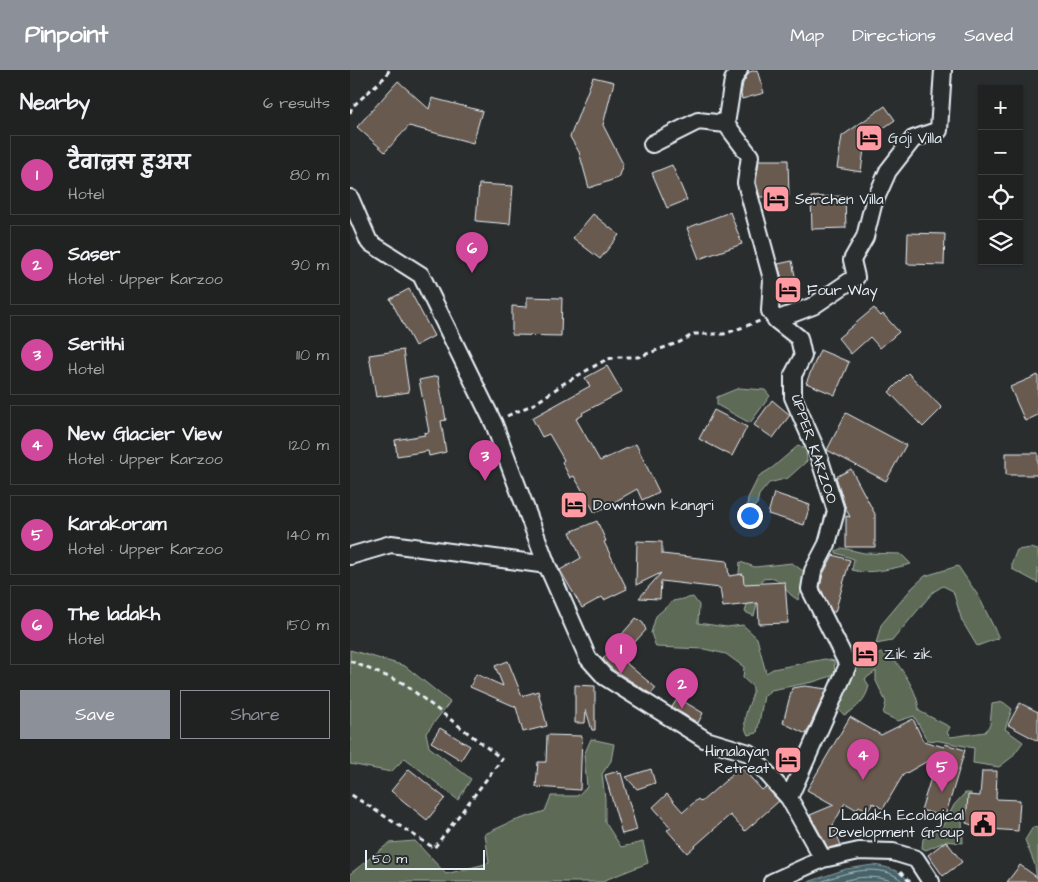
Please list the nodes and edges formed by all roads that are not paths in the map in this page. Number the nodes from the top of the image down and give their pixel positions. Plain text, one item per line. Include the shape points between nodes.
1 (739, 70) edge
2 (943, 70) edge
3 (726, 124) junction
4 (652, 144) dead end
5 (350, 198) edge
6 (774, 317) junction
7 (350, 556) edge
8 (547, 565) junction
9 (789, 798) junction
10 (823, 859) junction
11 (772, 882) edge
12 (931, 882) edge

1 - 3 street via 733,80
2 - 6 street via 939,130 913,139 888,171 872,205 866,237 852,260 856,277 813,306
3 - 4 street via 698,121
3 - 6 street via 750,156 746,183 772,279 770,311
5 - 8 street via 369,242 421,275 494,424
6 - 9 street, UPPER KARZOO via 799,338 803,356 793,375 793,397 818,454 836,511 827,544 813,571 810,589 848,665
7 - 8 street via 391,544
8 - 9 street via 588,658 605,677 706,740 750,753
9 - 10 street
10 - 11 street
10 - 12 street via 859,851 893,852 916,859

